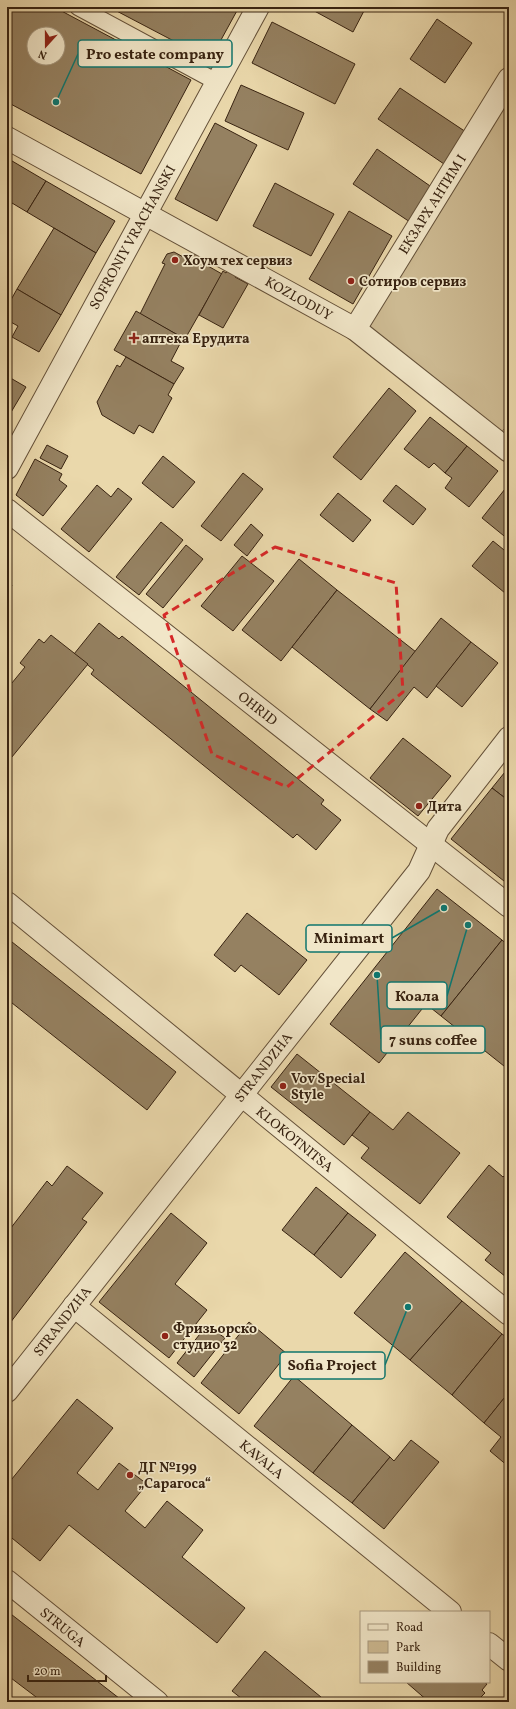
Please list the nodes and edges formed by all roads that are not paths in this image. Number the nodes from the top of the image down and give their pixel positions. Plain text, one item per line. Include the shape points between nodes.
1 (78, 7) edge
2 (258, 7) edge
3 (509, 79) edge
4 (217, 82) junction
5 (7, 138) edge
6 (146, 213) junction
7 (355, 329) junction
8 (509, 451) edge
9 (7, 468) edge
10 (7, 510) edge
11 (509, 738) edge
12 (432, 845) junction
13 (7, 903) edge
14 (509, 906) edge
15 (241, 1095) junction
16 (74, 1306) junction
17 (509, 1314) edge
18 (7, 1391) edge
19 (7, 1581) edge
20 (449, 1611) edge
21 (490, 1645) edge
22 (509, 1660) edge
23 (157, 1702) edge

1 - 4 lane
2 - 4 street, SOFRONIY VRACHANSKI
3 - 7 street, ЕКЗАРХ АНТИМ I
4 - 6 street, SOFRONIY VRACHANSKI
5 - 6 street, KOZLODUY
6 - 7 street, KOZLODUY
6 - 9 street, SOFRONIY VRACHANSKI
7 - 8 street, KOZLODUY
10 - 12 street, OHRID
11 - 12 street, STRANDZHA via 438,829
12 - 14 street, OHRID
12 - 15 street, STRANDZHA via 419,871
13 - 15 street, KLOKOTNITSA
15 - 16 street, STRANDZHA
15 - 17 street, KLOKOTNITSA
16 - 18 street, STRANDZHA
16 - 20 street, KAVALA
19 - 23 street, STRUGA
21 - 22 street

